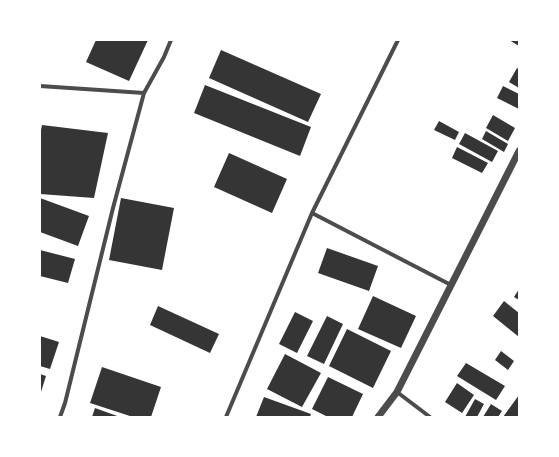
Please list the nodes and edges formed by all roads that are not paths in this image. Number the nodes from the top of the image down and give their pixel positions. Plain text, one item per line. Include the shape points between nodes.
1 (171, 40) edge
2 (398, 40) edge
3 (40, 86) edge
4 (144, 93) junction
5 (519, 151) edge
6 (312, 212) junction
7 (451, 285) junction
8 (397, 392) junction
9 (60, 417) edge
10 (226, 417) edge
11 (378, 417) edge
12 (430, 417) edge

1 - 4 street
2 - 6 street
3 - 4 street
4 - 9 street
5 - 7 street
6 - 7 street
6 - 10 street
7 - 8 street
8 - 11 street
8 - 12 street

